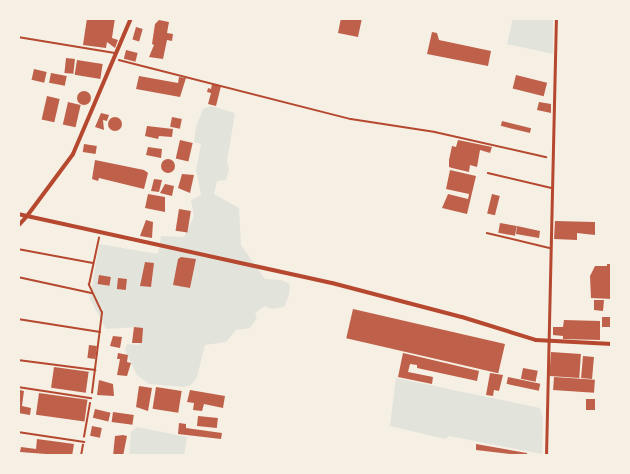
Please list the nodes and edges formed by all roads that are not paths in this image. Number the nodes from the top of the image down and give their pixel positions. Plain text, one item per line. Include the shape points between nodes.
1 (131, 18) edge
2 (556, 18) edge
3 (18, 37) edge
4 (118, 53) junction
5 (488, 173) dead end
6 (552, 188) junction
7 (18, 214) edge
8 (27, 216) junction
9 (18, 226) edge
10 (487, 233) dead end
11 (551, 248) junction
12 (548, 342) junction
13 (612, 344) edge
14 (18, 387) edge
15 (91, 398) dead end
16 (18, 432) edge
17 (84, 442) dead end
18 (546, 456) edge

1 - 4 street
2 - 6 street
3 - 4 lane
4 - 8 street via 73,154
5 - 6 lane
6 - 11 street
7 - 8 street
8 - 9 street
8 - 12 street via 332,283
10 - 11 lane
11 - 12 street
12 - 13 street
12 - 18 street
14 - 15 lane
16 - 17 lane

